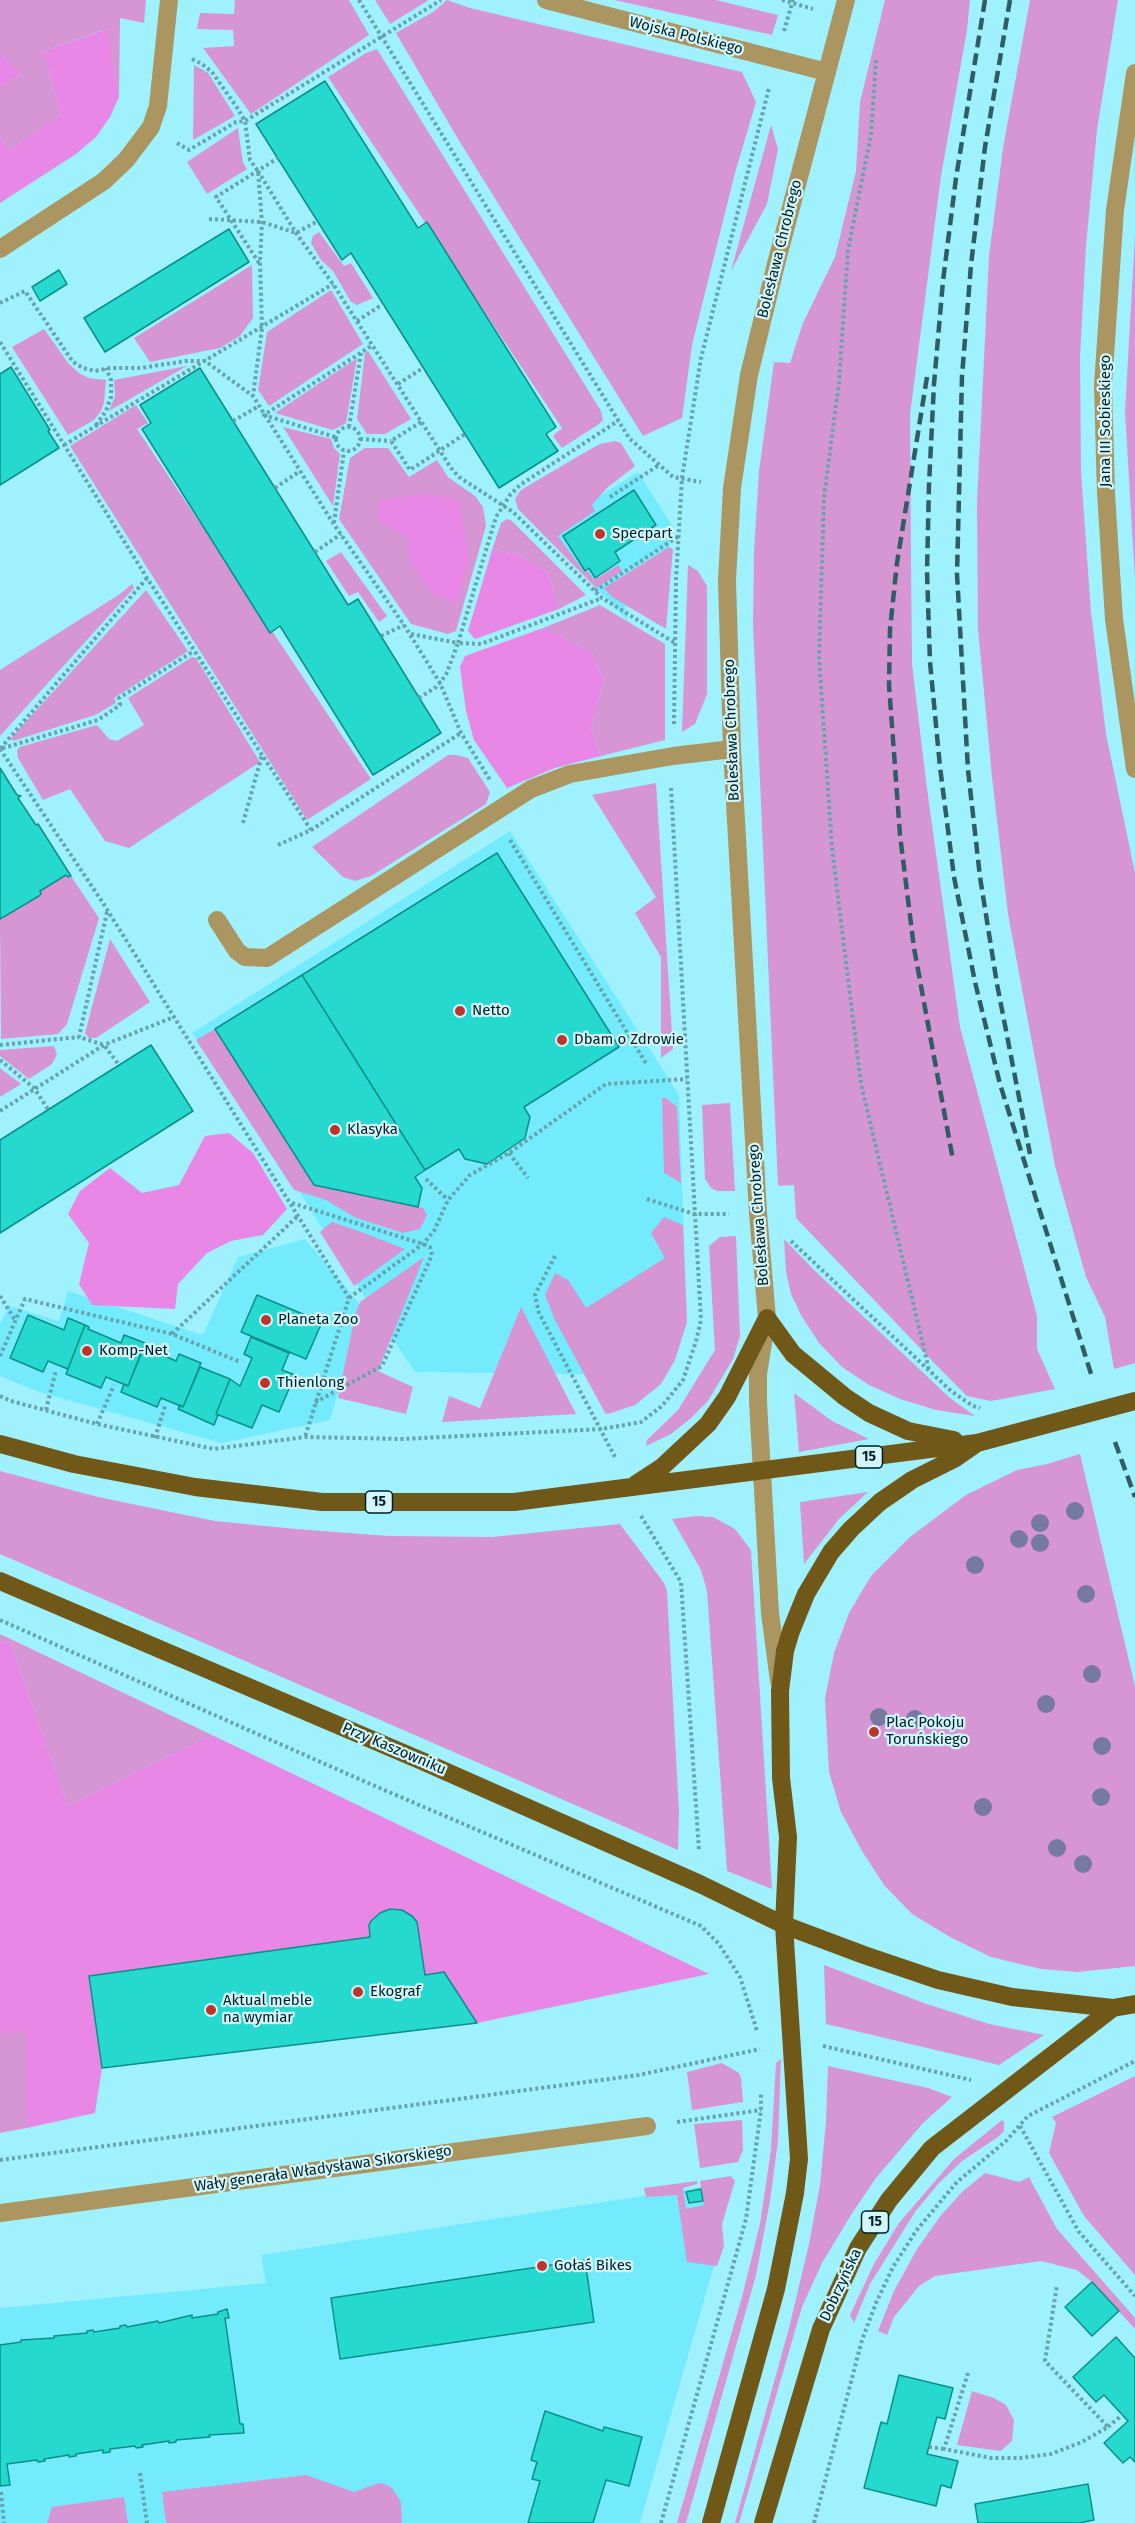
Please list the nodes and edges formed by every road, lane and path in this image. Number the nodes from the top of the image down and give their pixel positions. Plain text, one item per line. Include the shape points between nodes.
1 (169, 0) edge
2 (359, 0) edge
3 (441, 0) edge
4 (546, 0) edge
5 (782, 0) edge
6 (846, 0) edge
7 (792, 2) dead end
8 (381, 36) junction
9 (164, 45) junction
10 (876, 60) dead end
11 (826, 72) junction
12 (1135, 73) edge
13 (246, 121) junction
14 (189, 150) dead end
15 (278, 158) dead end
16 (258, 171) junction
17 (209, 219) dead end
18 (232, 221) junction
19 (318, 221) dead end
20 (262, 222) junction
21 (296, 233) junction
22 (0, 249) edge
23 (260, 263) junction
24 (333, 284) junction
25 (0, 303) edge
26 (383, 304) dead end
27 (357, 321) junction
28 (262, 328) junction
29 (0, 342) edge
30 (373, 345) junction
31 (361, 352) junction
32 (205, 361) junction
33 (106, 368) junction
34 (423, 368) dead end
35 (398, 384) junction
36 (253, 396) junction
37 (259, 406) junction
38 (264, 415) junction
39 (618, 421) junction
40 (233, 422) dead end
41 (421, 422) junction
42 (95, 426) junction
43 (349, 427) junction
44 (465, 434) dead end
45 (335, 437) junction
46 (360, 439) junction
47 (391, 441) junction
48 (64, 445) junction
49 (344, 451) junction
50 (440, 452) junction
51 (659, 465) junction
52 (300, 471) junction
53 (703, 483) dead end
54 (275, 488) dead end
55 (610, 497) dead end
56 (503, 504) junction
57 (333, 523) junction
58 (341, 534) junction
59 (679, 536) dead end
60 (315, 552) dead end
61 (147, 578) junction
62 (594, 591) junction
63 (602, 598) junction
64 (404, 625) junction
65 (410, 634) junction
66 (381, 636) dead end
67 (458, 643) junction
68 (675, 643) dead end
69 (194, 651) junction
70 (440, 683) junction
71 (419, 698) dead end
72 (461, 733) junction
73 (0, 749) edge
74 (732, 749) junction
75 (262, 755) junction
76 (1135, 769) edge
77 (493, 786) dead end
78 (493, 812) junction
79 (243, 823) dead end
80 (311, 830) junction
81 (278, 845) dead end
82 (108, 911) junction
83 (217, 920) dead end
84 (174, 1017) junction
85 (79, 1037) junction
86 (0, 1045) edge
87 (104, 1045) junction
88 (0, 1060) edge
89 (119, 1065) dead end
90 (647, 1065) dead end
91 (687, 1079) dead end
92 (34, 1088) junction
93 (48, 1109) dead end
94 (0, 1111) edge
95 (509, 1153) junction
96 (528, 1178) dead end
97 (426, 1179) dead end
98 (647, 1199) dead end
99 (448, 1200) junction
100 (291, 1203) junction
101 (694, 1214) junction
102 (740, 1214) dead end
103 (299, 1215) junction
104 (789, 1231) dead end
105 (423, 1244) junction
106 (555, 1256) dead end
107 (0, 1296) edge
108 (349, 1298) junction
109 (767, 1318) junction
110 (16, 1321) junction
111 (172, 1334) junction
112 (0, 1356) edge
113 (240, 1362) dead end
114 (56, 1370) dead end
115 (929, 1370) junction
116 (114, 1385) dead end
117 (0, 1396) edge
118 (1135, 1401) edge
119 (314, 1403) junction
120 (165, 1406) dead end
121 (982, 1409) dead end
122 (45, 1410) junction
123 (97, 1424) junction
124 (602, 1429) junction
125 (305, 1437) junction
126 (154, 1438) junction
127 (977, 1443) junction
128 (0, 1444) edge
129 (761, 1471) junction
130 (629, 1488) junction
131 (643, 1521) dead end
132 (0, 1581) edge
133 (0, 1620) edge
134 (780, 1691) junction
135 (699, 1857) dead end
136 (784, 1925) junction
137 (1135, 2004) edge
138 (1113, 2008) junction
139 (759, 2037) dead end
140 (759, 2043) dead end
141 (825, 2046) dead end
142 (760, 2049) junction
143 (762, 2060) dead end
144 (1135, 2061) edge
145 (975, 2080) dead end
146 (761, 2085) dead end
147 (761, 2110) junction
148 (1016, 2120) dead end
149 (647, 2126) joint
150 (1020, 2128) junction
151 (0, 2160) edge
152 (0, 2213) edge
153 (1057, 2285) dead end
154 (1135, 2296) edge
155 (968, 2373) dead end
156 (1122, 2415) dead end
157 (1108, 2427) junction
158 (929, 2447) dead end
159 (944, 2449) junction
160 (140, 2473) dead end
161 (1, 2492) edge
162 (4, 2523) edge
163 (147, 2523) edge
164 (662, 2523) edge
165 (711, 2523) edge
166 (764, 2523) edge
167 (814, 2523) edge

1 - 9 street
2 - 8 path
3 - 8 path
4 - 11 street, Wojska Polskiego
5 - 7 path
6 - 11 street, Bolesława Chrobrego
8 - 13 path
8 - 39 path
9 - 13 path via 207,68
9 - 22 street via 158,106 151,127 138,145 104,181
10 - 115 path via 871,135 848,250 839,382 824,497 819,657 832,848 861,1084
11 - 74 street, Bolesława Chrobrego via 749,375 732,488 727,580
12 - 76 street, Jana III Sobieskiego via 1115,210 1103,385 1114,619
13 - 14 path via 236,122
13 - 16 path via 250,160
15 - 16 path
16 - 18 path via 216,197
16 - 20 path
16 - 21 path
17 - 18 path
18 - 20 path
18 - 23 path
19 - 21 path
20 - 21 path
20 - 23 path
21 - 24 path
23 - 28 path
24 - 27 path
24 - 28 path
25 - 33 path via 25,291 73,362 95,372
26 - 27 path
27 - 30 path
28 - 32 path
28 - 36 path
29 - 48 path
30 - 31 path
30 - 35 path
31 - 38 path
31 - 43 path
32 - 33 path
32 - 36 path
32 - 42 path
33 - 42 path via 111,397
34 - 35 path
35 - 41 path
36 - 37 path
37 - 38 path
37 - 40 path
38 - 45 path
38 - 52 path
39 - 51 path via 628,438
39 - 56 path via 520,485
41 - 47 path
41 - 50 path
42 - 48 path
43 - 45 path via 340,429
43 - 46 path via 357,430
44 - 50 path
45 - 49 path via 337,446
46 - 47 path
46 - 49 path via 357,447
47 - 50 path via 410,470
48 - 61 path
49 - 57 path
50 - 56 path via 459,477
51 - 53 path via 673,477
51 - 55 path
52 - 54 path
52 - 57 path
56 - 62 path
56 - 67 path
57 - 58 path
58 - 60 path
58 - 64 path
59 - 62 path
61 - 69 path
61 - 73 path
62 - 63 path
63 - 67 path via 480,644
63 - 68 path
64 - 65 path
64 - 66 path
65 - 67 path
65 - 70 path
67 - 70 path
69 - 73 path via 119,698 120,705 98,720
69 - 75 path
70 - 71 path
70 - 72 path
72 - 77 path
72 - 80 path
73 - 82 path
74 - 78 street via 570,774
74 - 109 street, Bolesława Chrobrego
75 - 79 path
75 - 80 path
78 - 83 street via 267,958 245,957 237,951
78 - 90 path
80 - 81 path
82 - 84 path
82 - 85 path
84 - 87 path
84 - 100 path
85 - 86 path
85 - 87 path
87 - 89 path
87 - 92 path
88 - 92 path
91 - 95 path via 606,1084
92 - 93 path
92 - 94 path
95 - 96 path
95 - 99 path via 470,1175
97 - 99 path
98 - 101 path
99 - 105 path via 434,1231
100 - 103 path
100 - 105 path
101 - 102 path
101 - 124 path via 700,1320 683,1380 662,1406 641,1422
103 - 108 path
103 - 111 path
104 - 115 path via 790,1240
105 - 108 path
105 - 119 path via 430,1247 432,1255 382,1366
106 - 124 path via 538,1287 536,1304
107 - 110 path
108 - 119 path
109 - 127 main road via 807,1368 869,1413 908,1431
109 - 129 street, Bolesława Chrobrego via 758,1374
109 - 130 main road via 728,1396 708,1424 649,1478
110 - 111 path via 25,1299
110 - 112 path
111 - 113 path
114 - 122 path
115 - 121 path via 963,1401
116 - 123 path
117 - 122 path
118 - 127 main road, 15
119 - 125 path
120 - 126 path
122 - 123 path
123 - 126 path
124 - 125 path via 402,1439
125 - 126 path via 214,1449
127 - 129 main road, 15
127 - 134 main road via 880,1502 831,1552 806,1594 791,1631
128 - 130 main road, 15 via 74,1464 195,1487 322,1502 514,1502
129 - 130 main road, 15
129 - 134 street, Bolesława Chrobrego via 770,1613
131 - 135 path via 681,1582
132 - 136 main road, Przy Kaszowniku via 433,1766
133 - 139 path via 701,1926 719,1944 740,1977
134 - 136 main road via 781,1778 788,1837
136 - 138 main road via 938,1980 1012,1997
136 - 165 main road via 799,2136 795,2193 776,2289
137 - 138 main road, 15
138 - 166 main road, Dobrzyńska / 15 via 932,2148 889,2200 858,2248 821,2329
140 - 142 path
141 - 145 path
142 - 143 path
142 - 151 path via 639,2075
144 - 150 path via 1028,2116
146 - 147 path
147 - 149 path
147 - 164 path via 746,2219
148 - 150 path
149 - 152 street, Wały generała Władysława Sikorskiego
150 - 154 path via 1079,2232
150 - 167 path via 957,2182 916,2231 893,2267 862,2340
153 - 157 path via 1045,2361
155 - 159 path
156 - 157 path
157 - 159 path via 1051,2454 991,2458
158 - 159 path
160 - 163 path
161 - 162 path

